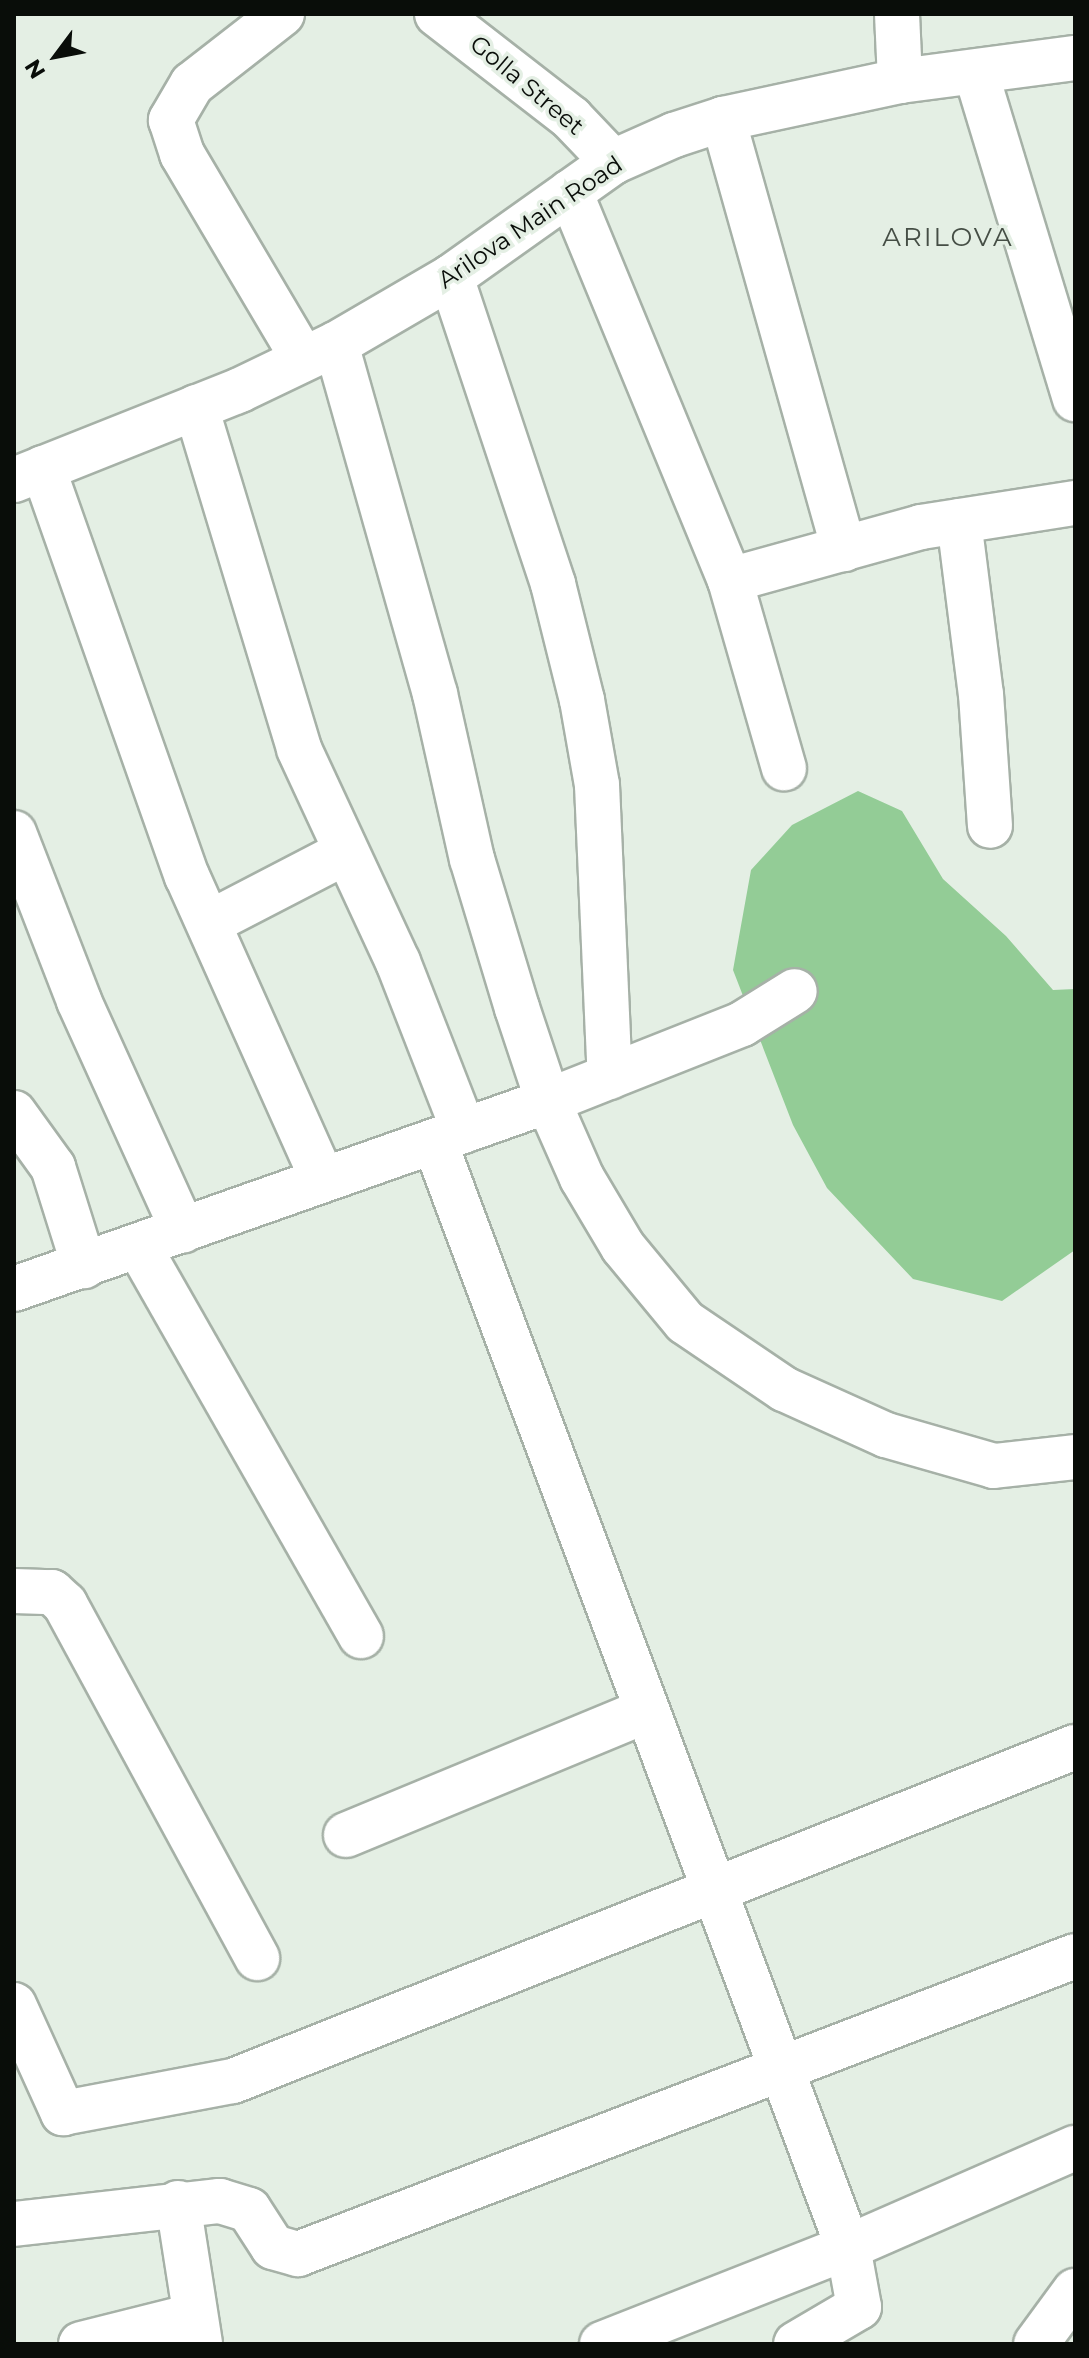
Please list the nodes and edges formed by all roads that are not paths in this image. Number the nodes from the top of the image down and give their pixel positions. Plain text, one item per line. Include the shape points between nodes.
1 (282, 14) edge
2 (897, 14) edge
3 (455, 18) edge
4 (1075, 58) edge
5 (976, 73) junction
6 (900, 81) junction
7 (723, 119) junction
8 (613, 162) junction
9 (570, 192) junction
10 (451, 277) junction
11 (1061, 302) edge
12 (320, 352) junction
13 (1075, 399) edge
14 (196, 407) junction
15 (28, 474) edge
16 (1075, 503) edge
17 (959, 521) junction
18 (844, 549) junction
19 (730, 580) junction
20 (784, 768) dead end
21 (990, 826) dead end
22 (14, 833) edge
23 (346, 852) junction
24 (209, 923) junction
25 (795, 991) dead end
26 (610, 1077) junction
27 (548, 1101) junction
28 (14, 1113) edge
29 (450, 1137) junction
30 (322, 1178) junction
31 (183, 1230) junction
32 (139, 1247) junction
33 (84, 1266) junction
34 (14, 1289) edge
35 (1075, 1457) edge
36 (14, 1591) edge
37 (361, 1636) dead end
38 (645, 1711) junction
39 (1075, 1747) edge
40 (346, 1835) dead end
41 (711, 1892) junction
42 (1075, 1956) edge
43 (257, 1958) dead end
44 (14, 2005) edge
45 (781, 2073) junction
46 (1075, 2148) edge
47 (178, 2203) junction
48 (14, 2224) edge
49 (848, 2247) junction
50 (1075, 2291) edge
51 (197, 2330) edge
52 (81, 2344) edge
53 (602, 2344) edge
54 (796, 2344) edge
55 (1036, 2344) edge

1 - 12 street via 192,84 171,120 182,154
2 - 6 street
3 - 8 street, Golla Street via 571,118
4 - 5 street, Arilova Main Road
5 - 6 street, Arilova Main Road
5 - 11 street
6 - 7 street, Arilova Main Road
7 - 8 street, Arilova Main Road
7 - 18 street
8 - 9 street, Arilova Main Road
9 - 10 street, Arilova Main Road
9 - 19 street
10 - 12 street, Arilova Main Road
10 - 26 street via 553,584 582,700 597,785
11 - 13 street
12 - 14 street, Arilova Main Road
12 - 27 street via 435,694 472,859
14 - 15 street, Arilova Main Road
14 - 23 street via 299,749
15 - 24 street
16 - 17 street
17 - 18 street
17 - 21 street via 981,694
18 - 19 street
19 - 20 street
22 - 31 street via 79,1001
23 - 24 street
23 - 29 street via 398,962
24 - 30 street
25 - 26 street via 742,1024
26 - 27 street
27 - 29 street
27 - 35 street via 582,1178 632,1258 685,1322 784,1389 886,1435 994,1466
28 - 33 street via 53,1167
29 - 30 street
29 - 38 street
30 - 31 street
31 - 32 street
32 - 33 street
32 - 37 street
33 - 34 street
36 - 43 street via 52,1592 65,1604
38 - 40 street
38 - 41 street
39 - 41 street
41 - 44 street via 233,2081 63,2113
41 - 45 street
42 - 45 street
45 - 47 street via 298,2254 273,2247 249,2210 236,2203
45 - 49 street
46 - 49 street
47 - 48 street
47 - 51 street
49 - 53 street
49 - 54 street via 859,2307
50 - 55 street
51 - 52 street

